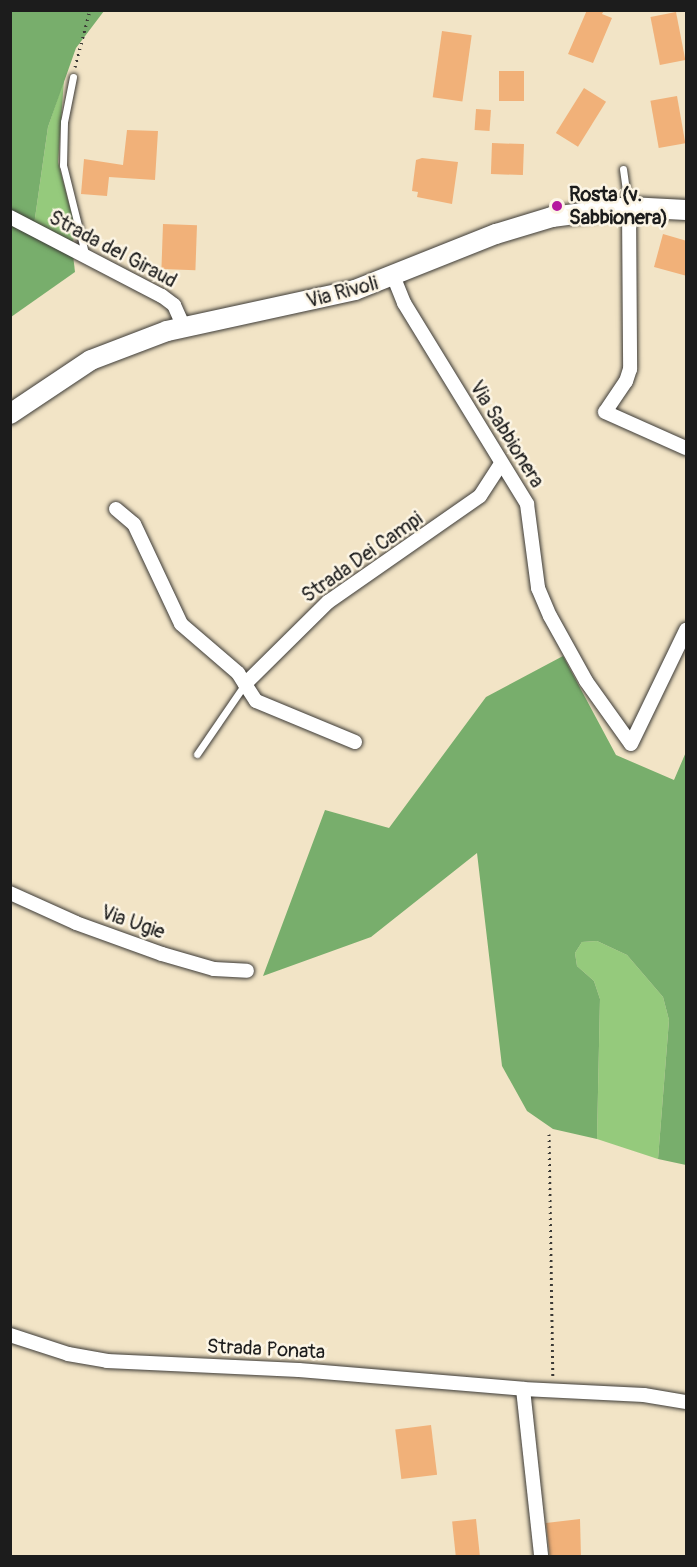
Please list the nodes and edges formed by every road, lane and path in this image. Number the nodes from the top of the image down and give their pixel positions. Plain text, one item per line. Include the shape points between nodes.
1 (90, 10) edge
2 (73, 77) joint
3 (623, 169) dead end
4 (629, 207) junction
5 (687, 210) edge
6 (10, 217) edge
7 (85, 253) junction
8 (394, 278) junction
9 (184, 327) junction
10 (10, 414) edge
11 (687, 448) edge
12 (501, 464) junction
13 (116, 509) dead end
14 (687, 630) edge
15 (245, 684) junction
16 (355, 742) dead end
17 (197, 754) dead end
18 (10, 893) edge
19 (247, 971) dead end
20 (549, 1134) dead end
21 (10, 1335) edge
22 (523, 1389) junction
23 (553, 1391) junction
24 (687, 1402) edge
25 (541, 1557) edge

1 - 2 path
2 - 7 lane via 63,122 63,165
3 - 4 lane
4 - 5 street, Via Rivoli
4 - 8 street, Via Rivoli via 524,224
4 - 11 street via 630,369 605,412
6 - 7 street, Strada del Giraud
7 - 9 street, Strada del Giraud via 168,300
8 - 9 street, Via Rivoli
8 - 12 street, Via Sabbionera via 404,303
9 - 10 street, Via Rivoli via 91,360
12 - 14 street, Via Sabbionera via 527,504 538,588 550,616 586,681 631,744
12 - 15 street, Strada Dei Campi via 480,496 328,602
13 - 15 street via 134,524 181,624 238,673
15 - 16 street via 256,701
15 - 17 lane
18 - 19 street, Via Ugie via 76,923 162,954 214,969
20 - 23 path
21 - 22 street, Strada Ponata via 68,1354 107,1361 299,1370
22 - 23 street, Strada Ponata
22 - 25 street
23 - 24 street, Strada Ponata via 644,1395

